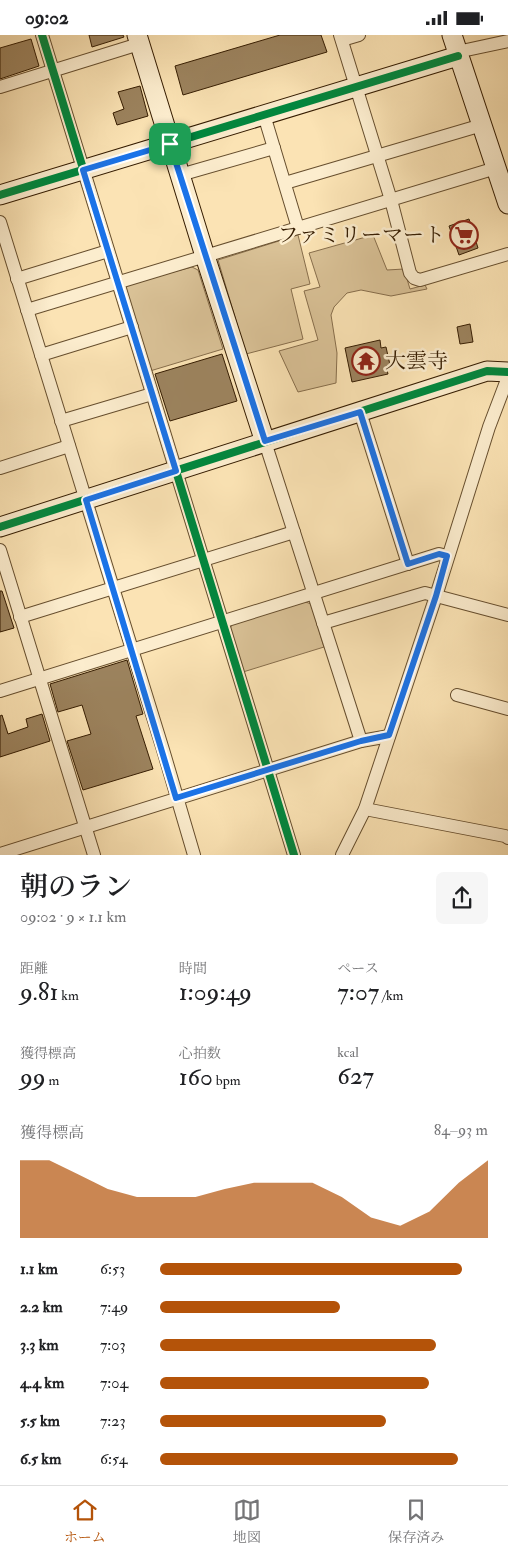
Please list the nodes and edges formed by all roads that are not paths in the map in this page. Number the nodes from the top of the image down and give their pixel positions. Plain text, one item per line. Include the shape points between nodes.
1 (42, 35) edge
2 (359, 35) edge
3 (341, 38) edge
4 (138, 39) edge
5 (508, 41) edge
6 (456, 48) edge
7 (53, 71) junction
8 (0, 87) edge
9 (356, 87) junction
10 (264, 115) junction
11 (482, 125) junction
12 (170, 144) junction
13 (274, 148) junction
14 (377, 156) junction
15 (496, 168) junction
16 (83, 170) junction
17 (180, 175) junction
18 (285, 183) junction
19 (0, 195) edge
20 (391, 200) junction
21 (508, 204) edge
22 (0, 222) edge
23 (298, 228) junction
24 (108, 251) junction
25 (508, 254) edge
26 (205, 256) junction
27 (6, 263) edge
28 (17, 279) junction
29 (118, 283) junction
30 (27, 311) junction
31 (132, 327) junction
32 (41, 355) junction
33 (508, 371) edge
34 (508, 377) edge
35 (152, 394) junction
36 (360, 412) junction
37 (61, 421) junction
38 (265, 441) junction
39 (69, 446) junction
40 (0, 468) edge
41 (176, 471) junction
42 (86, 500) junction
43 (0, 527) edge
44 (294, 533) junction
45 (0, 550) edge
46 (447, 556) junction
47 (203, 561) junction
48 (408, 564) junction
49 (113, 589) junction
50 (314, 594) junction
51 (436, 596) junction
52 (508, 615) edge
53 (20, 617) junction
54 (222, 623) junction
55 (323, 623) junction
56 (132, 651) junction
57 (39, 679) junction
58 (0, 691) edge
59 (457, 695) dead end
60 (508, 709) edge
61 (389, 735) junction
62 (361, 741) junction
63 (268, 770) junction
64 (176, 798) junction
65 (365, 809) junction
66 (85, 827) junction
67 (508, 838) edge
68 (0, 854) edge
69 (94, 855) edge
70 (194, 855) edge
71 (294, 855) edge
72 (342, 855) edge

1 - 7 street
2 - 3 street
3 - 9 street
4 - 7 street
4 - 12 street
5 - 6 street
6 - 9 street
6 - 11 street
7 - 8 street
7 - 16 street
9 - 10 street
9 - 14 street
10 - 12 street
10 - 13 street
11 - 14 street
11 - 15 street
12 - 16 street
12 - 17 street
13 - 17 street
13 - 18 street
14 - 18 street
14 - 20 street
15 - 20 street
15 - 21 street
16 - 19 street
16 - 24 street
17 - 26 street
18 - 23 street
20 - 23 street
20 - 25 street via 414,278 420,280
22 - 27 street
23 - 26 street
24 - 28 street
24 - 29 street
26 - 29 street
26 - 38 street
27 - 28 street
28 - 30 street
29 - 30 street
29 - 31 street
30 - 32 street
31 - 32 street
31 - 35 street
32 - 37 street
33 - 36 street via 486,371
34 - 46 street
35 - 37 street
35 - 41 street
36 - 38 street
36 - 48 street
37 - 39 street
38 - 41 street
38 - 44 street
39 - 40 street
39 - 42 street
41 - 42 street
41 - 47 street
42 - 43 street
42 - 49 street
44 - 47 street
44 - 50 street
45 - 53 street
46 - 48 street via 439,554
46 - 51 street
47 - 49 street
47 - 54 street
48 - 50 street
49 - 53 street
49 - 56 street
50 - 54 street
50 - 55 street
51 - 52 street
51 - 55 street via 425,593
51 - 61 street
53 - 57 street
54 - 56 street
54 - 63 street
55 - 62 street
56 - 57 street
56 - 64 street
57 - 58 street
57 - 66 street
59 - 60 street
61 - 62 street
61 - 65 street
62 - 63 street
63 - 64 street
63 - 71 street
64 - 66 street
64 - 70 street
65 - 67 street
65 - 72 street
66 - 68 street
66 - 69 street

